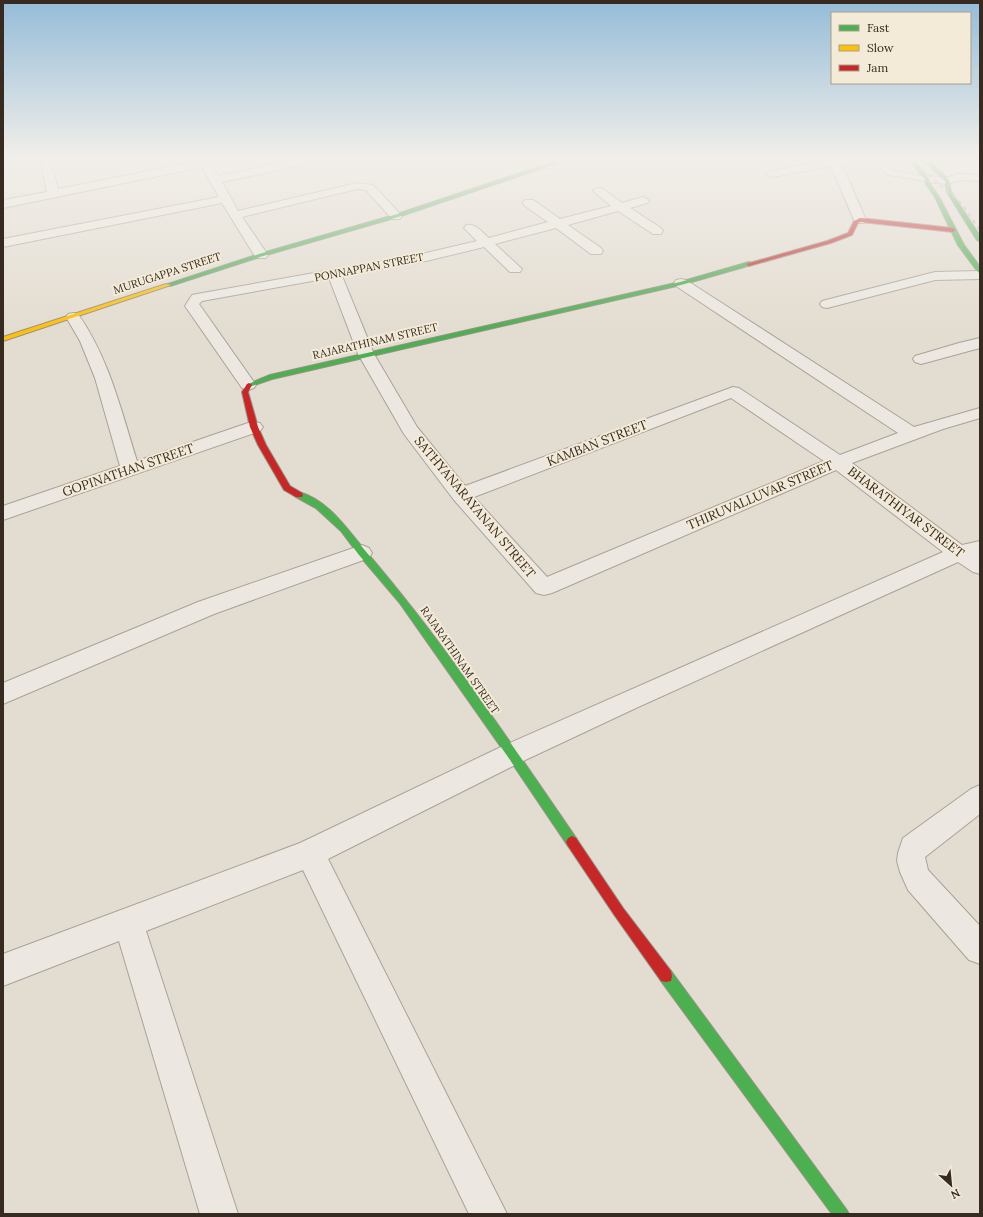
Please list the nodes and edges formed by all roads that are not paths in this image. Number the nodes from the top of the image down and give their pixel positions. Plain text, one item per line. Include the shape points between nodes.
1 (235, 215) edge
2 (140, 216) edge
3 (396, 216) edge
4 (547, 216) edge
5 (588, 216) edge
6 (634, 216) edge
7 (858, 216) edge
8 (946, 216) edge
9 (964, 216) edge
10 (860, 220) junction
11 (558, 224) junction
12 (470, 228) dead end
13 (953, 230) junction
14 (657, 231) dead end
15 (980, 240) edge
16 (3, 243) edge
17 (486, 243) junction
18 (596, 251) dead end
19 (262, 255) junction
20 (515, 269) dead end
21 (980, 271) edge
22 (334, 274) junction
23 (980, 275) edge
24 (681, 283) junction
25 (827, 304) dead end
26 (73, 317) junction
27 (3, 339) edge
28 (980, 343) edge
29 (366, 354) junction
30 (921, 359) dead end
31 (248, 385) junction
32 (733, 392) joint
33 (980, 413) edge
34 (254, 427) junction
35 (912, 434) junction
36 (838, 462) junction
37 (130, 469) junction
38 (461, 495) junction
39 (3, 513) edge
40 (362, 553) junction
41 (973, 556) edge
42 (544, 587) joint
43 (3, 694) edge
44 (512, 754) junction
45 (980, 798) edge
46 (310, 853) junction
47 (128, 922) junction
48 (980, 949) edge
49 (3, 970) edge
50 (219, 1214) edge
51 (488, 1214) edge
52 (841, 1214) edge

1 - 19 street
2 - 16 street
3 - 19 street, MURUGAPPA STREET
4 - 11 street
5 - 11 street, PONNAPPAN STREET
6 - 14 street
7 - 10 street
8 - 13 street
9 - 15 street
10 - 13 street
10 - 24 street, RAJARATHINAM STREET via 844,238
11 - 17 street, PONNAPPAN STREET
11 - 18 street
12 - 17 street
13 - 21 street via 960,245
17 - 20 street
17 - 22 street, PONNAPPAN STREET
19 - 26 street, MURUGAPPA STREET
22 - 29 street, SATHYANARAYANAN STREET
22 - 31 street, PONNAPPAN STREET via 194,300 192,306
23 - 25 street via 935,276
24 - 29 street, RAJARATHINAM STREET
24 - 35 street
26 - 27 street, MURUGAPPA STREET
26 - 37 street via 88,341 103,378
28 - 30 street
29 - 31 street, RAJARATHINAM STREET via 270,377
29 - 38 street, SATHYANARAYANAN STREET via 410,430
31 - 34 street, RAJARATHINAM STREET via 245,392
32 - 36 street, BHARATHIYAR STREET
32 - 38 street, KAMBAN STREET
33 - 35 street, THIRUVALLUVAR STREET
34 - 37 street, GOPINATHAN STREET
34 - 40 street, RAJARATHINAM STREET via 287,488 319,506 344,529
35 - 36 street, THIRUVALLUVAR STREET
36 - 41 street, BHARATHIYAR STREET
36 - 42 street, THIRUVALLUVAR STREET
37 - 39 street, GOPINATHAN STREET
38 - 42 street, SATHYANARAYANAN STREET
40 - 43 street via 206,608
40 - 44 street, RAJARATHINAM STREET via 402,600
41 - 44 street via 634,697
44 - 46 street
44 - 52 street, RAJARATHINAM STREET via 619,912
45 - 48 street via 913,848 910,857 918,880
46 - 47 street
46 - 51 street
47 - 49 street
47 - 50 street

